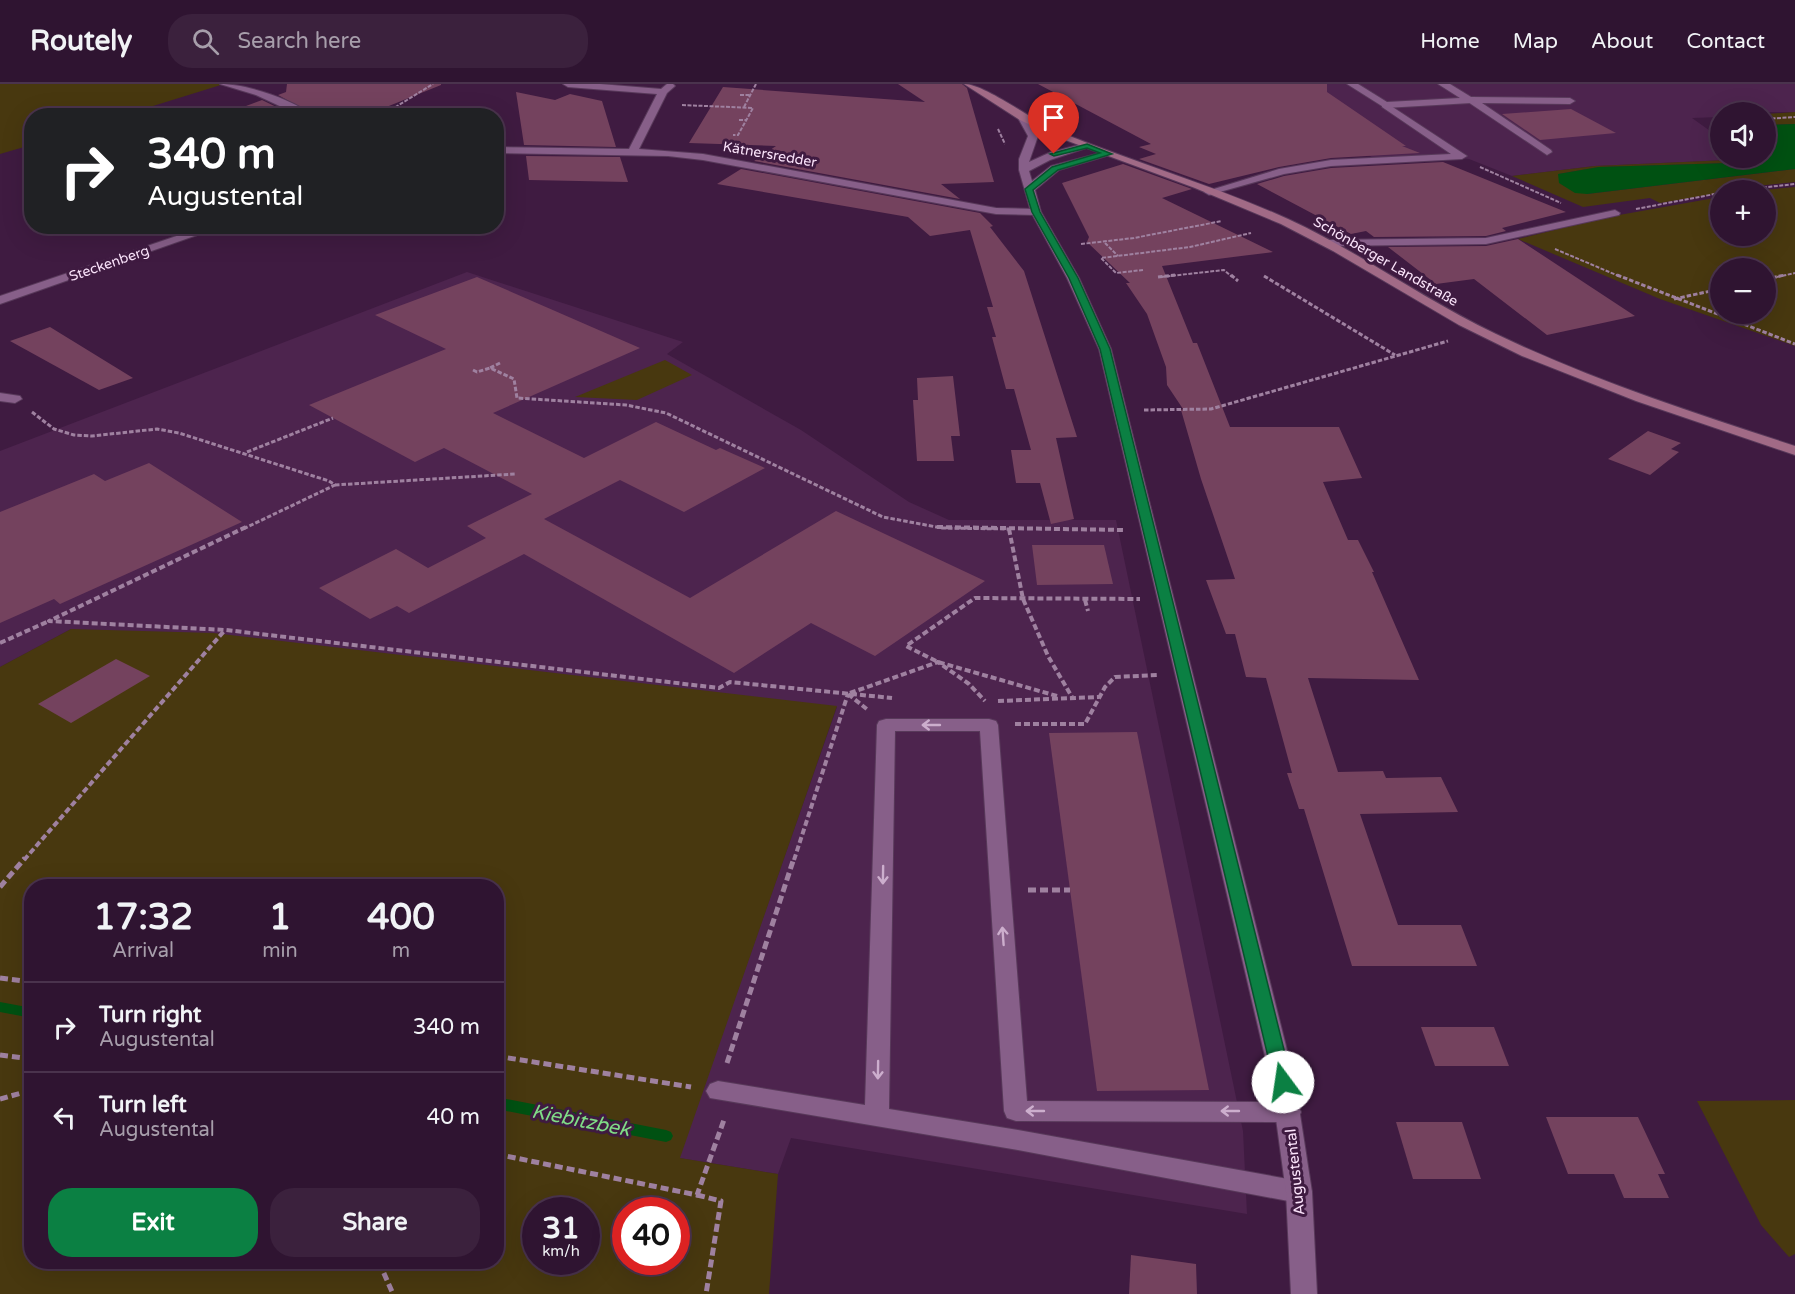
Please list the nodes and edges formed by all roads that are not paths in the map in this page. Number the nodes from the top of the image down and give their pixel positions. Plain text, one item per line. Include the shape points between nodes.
1 (225, 84) edge
2 (568, 84) edge
3 (672, 84) edge
4 (969, 84) edge
5 (1352, 84) edge
6 (1443, 84) edge
7 (663, 92) junction
8 (1471, 100) junction
9 (1570, 101) dead end
10 (1385, 105) junction
11 (293, 108) edge
12 (1023, 118) junction
13 (1087, 146) junction
14 (504, 150) edge
15 (633, 152) junction
16 (1547, 152) dead end
17 (1108, 154) junction
18 (1024, 170) junction
19 (1029, 189) junction
20 (1209, 192) junction
21 (1036, 212) junction
22 (1615, 213) road end
23 (194, 234) edge
24 (1326, 243) junction
25 (0, 300) edge
26 (0, 397) edge
27 (15, 399) dead end
28 (1795, 451) edge
29 (726, 1092) road end
30 (1289, 1112) junction
31 (877, 1117) junction
32 (1299, 1192) junction
33 (1304, 1294) edge

1 - 11 street via 260,93
2 - 7 street
3 - 7 street
4 - 12 main road, Schönberger Landstraße
5 - 10 street
6 - 8 street
7 - 15 street
8 - 9 street
8 - 10 street
8 - 16 street
10 - 20 street via 1462,156 1331,163 1283,171
12 - 13 main road, Schönberger Landstraße
12 - 18 street, Augustental via 1033,136
13 - 17 main road, Schönberger Landstraße
13 - 18 street via 1054,154
14 - 15 street, Kätnersredder
15 - 21 street, Kätnersredder via 703,157 996,211
17 - 19 street via 1055,168
17 - 20 main road, Schönberger Landstraße
18 - 19 street, Augustental
19 - 21 street, Augustental
20 - 24 main road, Schönberger Landstraße
21 - 30 street, Augustental via 1073,278 1101,340
22 - 24 street via 1486,241
23 - 25 street, Steckenberg
24 - 28 main road, Schönberger Landstraße via 1490,336 1674,411
26 - 27 street
29 - 31 street
30 -> 31 street via 1016,1111 989,724 886,725
30 - 32 street, Augustental
31 - 32 street
32 - 33 street, Augustental

